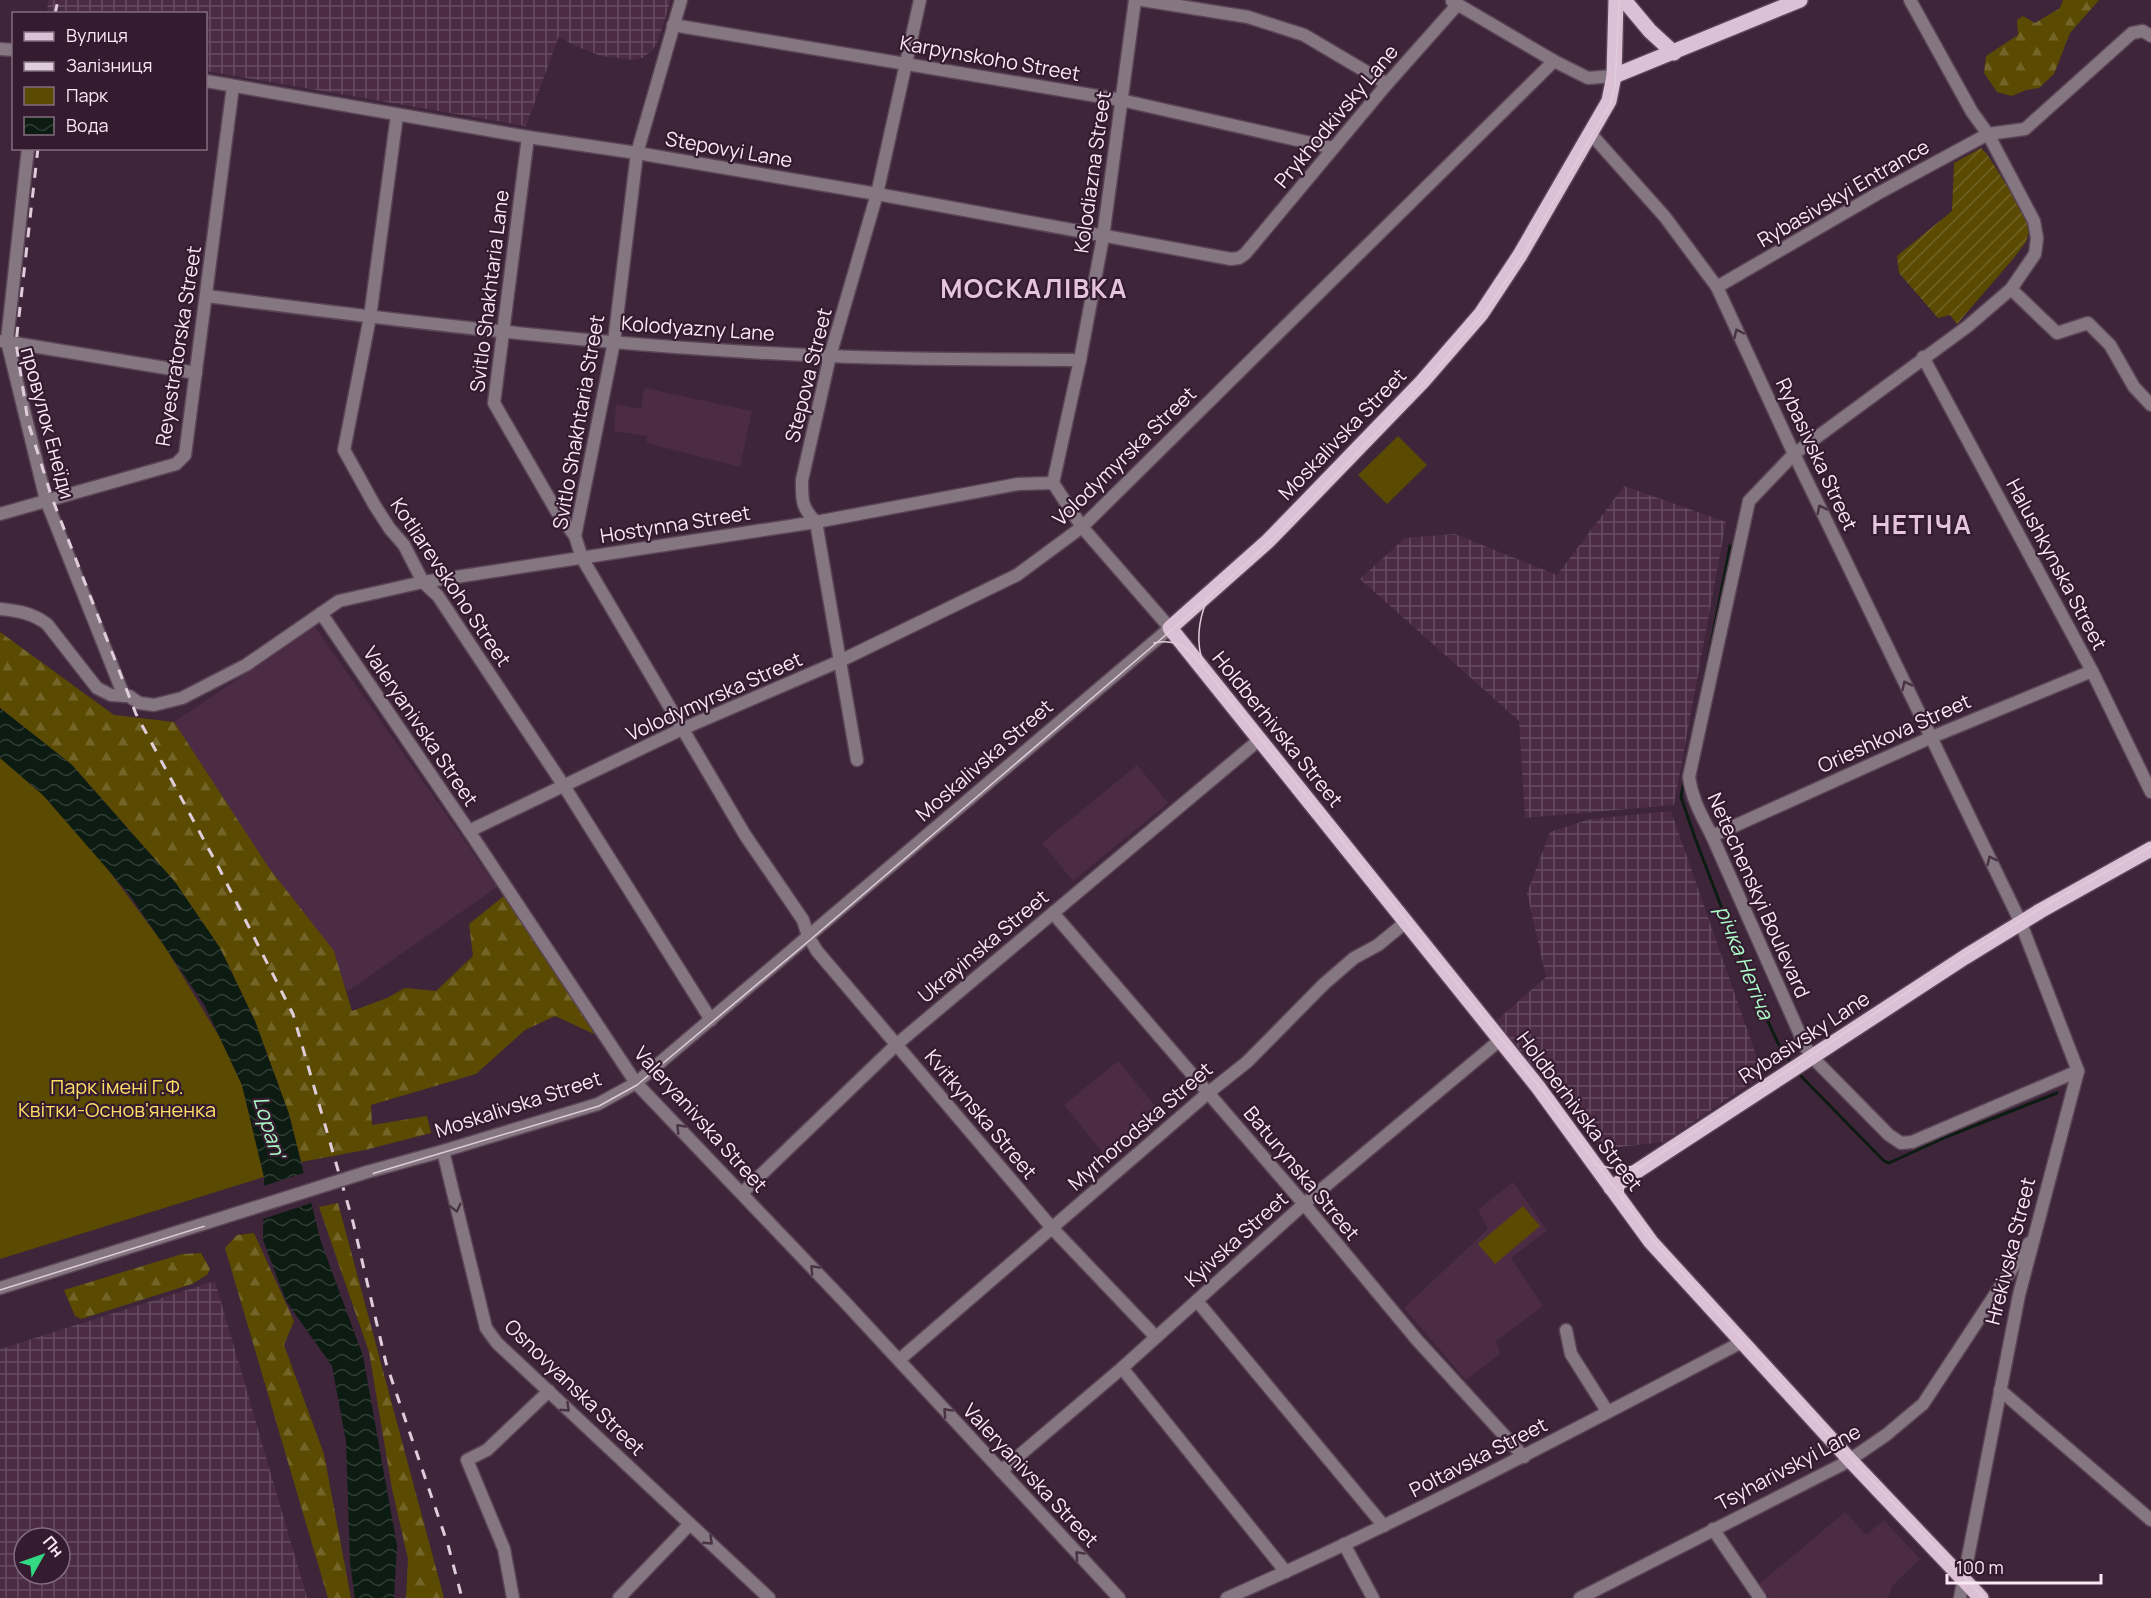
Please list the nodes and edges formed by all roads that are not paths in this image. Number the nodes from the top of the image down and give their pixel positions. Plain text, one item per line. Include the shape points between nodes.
1 (681, 0) edge
2 (920, 0) edge
3 (1135, 0) edge
4 (1142, 0) edge
5 (1616, 0) edge
6 (1624, 0) edge
7 (1800, 0) edge
8 (1910, 0) edge
9 (1455, 2) edge
10 (673, 25) junction
11 (2151, 36) edge
12 (1674, 52) junction
13 (1554, 61) junction
14 (905, 64) junction
15 (1614, 76) junction
16 (207, 81) edge
17 (1387, 84) junction
18 (234, 86) junction
19 (1121, 100) junction
20 (397, 115) junction
21 (1590, 134) junction
22 (1988, 134) junction
23 (528, 137) junction
24 (1334, 148) junction
25 (28, 150) edge
26 (637, 153) junction
27 (878, 194) junction
28 (1104, 237) junction
29 (1245, 254) joint
30 (1717, 287) junction
31 (2011, 289) junction
32 (207, 296) junction
33 (370, 317) junction
34 (504, 333) junction
35 (3, 341) edge
36 (614, 342) junction
37 (830, 356) junction
38 (1923, 357) junction
39 (1080, 360) junction
40 (196, 373) junction
41 (2151, 405) edge
42 (1794, 454) junction
43 (1053, 483) junction
44 (46, 500) junction
45 (0, 514) edge
46 (816, 522) junction
47 (1082, 527) junction
48 (575, 536) junction
49 (582, 558) junction
50 (423, 582) junction
51 (0, 609) edge
52 (321, 613) junction
53 (1170, 628) junction
54 (840, 662) junction
55 (2092, 671) junction
56 (121, 696) junction
57 (682, 729) junction
58 (1932, 736) junction
59 (1259, 740) junction
60 (857, 760) dead end
61 (564, 786) junction
62 (2151, 792) edge
63 (469, 831) junction
64 (1712, 836) junction
65 (2151, 849) edge
66 (1053, 913) junction
67 (2018, 918) junction
68 (1406, 922) junction
69 (809, 938) junction
70 (711, 1020) junction
71 (1500, 1040) junction
72 (897, 1044) junction
73 (1812, 1055) junction
74 (2078, 1071) junction
75 (636, 1083) junction
76 (1208, 1093) junction
77 (443, 1151) junction
78 (1611, 1188) junction
79 (742, 1192) junction
80 (1304, 1204) junction
81 (1052, 1228) junction
82 (2035, 1235) junction
83 (0, 1288) edge
84 (1197, 1301) junction
85 (1566, 1330) dead end
86 (1155, 1336) junction
87 (1742, 1342) junction
88 (899, 1360) junction
89 (1122, 1368) junction
90 (2000, 1390) junction
91 (549, 1391) junction
92 (1607, 1411) junction
93 (1524, 1456) junction
94 (1850, 1460) junction
95 (1001, 1471) junction
96 (2151, 1520) edge
97 (690, 1524) junction
98 (1384, 1526) junction
99 (1713, 1529) junction
100 (1344, 1544) junction
101 (1286, 1572) junction
102 (1963, 1581) junction
103 (764, 1596) edge
104 (513, 1598) edge
105 (619, 1598) edge
106 (1119, 1598) edge
107 (1227, 1598) edge
108 (1373, 1598) edge
109 (1580, 1598) edge
110 (1760, 1598) edge
111 (1960, 1598) edge
112 (1981, 1598) edge

1 - 10 street, Svitlo Shakhtaria Street
2 - 14 street, Stepova Street
3 - 19 street, Kolodiazna Street
4 - 17 street via 1248,17 1305,34
5 - 15 main road, Moskalivska Street
6 - 12 main road
7 - 12 main road
8 - 22 street, Netechenskyi Boulevard
9 - 13 street
9 - 17 street, Prykhodkivsky Lane
10 - 14 street, Karpynskoho Street
10 - 26 street, Svitlo Shakhtaria Street
11 - 22 street via 2144,31 2132,33 2025,129
12 - 15 main road
13 - 15 street via 1588,78
13 - 47 street, Volodymyrska Street
14 - 19 street, Karpynskoho Street
14 - 27 street, Stepova Street
15 - 21 main road, Moskalivska Street via 1609,101
16 - 18 street, Stepovyi Lane
17 - 24 street, Prykhodkivsky Lane
18 - 20 street, Stepovyi Lane
18 - 32 street, Reyestratorska Street
19 - 24 street, Karpynskoho Street
19 - 28 street, Kolodiazna Street
20 - 23 street, Stepovyi Lane
20 - 33 street, Kotliarevskoho Street
21 - 30 street, Rybasivska Street via 1665,217
21 - 53 main road, Moskalivska Street via 1481,314 1422,382 1268,541
22 - 30 street, Rybasivskyi Entrance
22 - 31 street, Netechenskyi Boulevard via 2034,220 2037,238 2035,254
23 - 26 street, Stepovyi Lane
23 - 34 street, Svitlo Shakhtaria Lane
24 - 29 street, Prykhodkivsky Lane
25 - 35 street, провулок Енеїди
26 - 27 street, Stepovyi Lane
26 - 36 street, Svitlo Shakhtaria Street
27 - 28 street, Stepovyi Lane
27 - 37 street, Stepova Street
28 - 29 street, Stepovyi Lane via 1231,259
28 - 39 street, Kolodiazna Street
42 -> 30 street, Rybasivska Street
31 - 38 street, Netechenskyi Boulevard
31 - 41 street via 2058,333 2088,322 2110,345 2134,387
32 - 33 street, Kolodyazny Lane
32 - 40 street, Reyestratorska Street
33 - 34 street, Kolodyazny Lane
33 - 50 street, Kotliarevskoho Street via 344,450
34 - 36 street, Kolodyazny Lane
34 - 48 street, Svitlo Shakhtaria Lane via 495,403 557,512
35 - 40 street
35 - 44 street, провулок Енеїди
36 - 37 street, Kolodyazny Lane
36 - 48 street, Svitlo Shakhtaria Street
37 - 39 street, Kolodyazny Lane
37 - 46 street, Stepova Street via 802,480 802,500
38 - 42 street, Netechenskyi Boulevard
38 - 55 street, Halushkynska Street
39 - 43 street, Kolodiazna Street
40 - 44 street, Reyestratorska Street via 185,455 176,464
58 -> 42 street, Rybasivska Street
42 - 64 street, Netechenskyi Boulevard via 1749,501 1711,672 1689,777 1696,807
43 - 46 street, Hostynna Street via 1018,484
43 - 47 street
44 - 45 street, Reyestratorska Street
44 - 56 street, провулок Енеїди
46 - 49 street, Hostynna Street
46 - 54 street, Stepova Street
47 - 53 street
47 - 54 street, Volodymyrska Street via 1017,575
48 - 49 street, Svitlo Shakhtaria Street
49 - 50 street, Hostynna Street
49 - 57 street, Svitlo Shakhtaria Street
50 - 52 street, Hostynna Street via 347,598
50 - 61 street, Kotliarevskoho Street via 438,596
51 - 56 street, Hostynna Street via 37,616 97,688
52 - 56 street, Hostynna Street via 246,665 182,698 154,705
52 - 63 street, Valeryanivska Street
53 - 59 main road, Holdberhivska Street
53 - 69 street, Moskalivska Street
54 - 57 street, Volodymyrska Street
54 - 60 street, Stepova Street
55 - 58 street, Orieshkova Street
55 - 62 street, Halushkynska Street
57 - 61 street, Volodymyrska Street
57 - 69 street, Svitlo Shakhtaria Street via 745,835 791,900
58 - 64 street, Orieshkova Street
67 -> 58 street, Rybasivska Street
59 - 66 street, Ukrayinska Street
59 - 68 main road, Holdberhivska Street
61 - 63 street, Volodymyrska Street
61 - 70 street, Kotliarevskoho Street
63 - 75 street, Valeryanivska Street
64 - 73 street, Netechenskyi Boulevard
65 - 67 main road
66 - 72 street, Ukrayinska Street
66 - 76 street, Baturynska Street
67 - 73 main road, Rybasivsky Lane
67 - 74 street
68 - 71 main road, Holdberhivska Street
68 - 76 street, Myrhorodska Street via 1354,958 1247,1062
69 - 70 street, Moskalivska Street
69 - 72 street, Kvitkynska Street
70 - 75 street, Moskalivska Street
71 - 78 main road, Holdberhivska Street
71 - 80 street, Kyivska Street
72 - 79 street, Ukrayinska Street
72 - 81 street, Kvitkynska Street
73 - 74 street, Netechenskyi Boulevard via 1900,1143 1912,1142
73 - 78 main road, Rybasivsky Lane
74 - 82 street, Hrekivska Street
75 - 77 street, Moskalivska Street via 602,1102
79 -> 75 street, Valeryanivska Street
76 - 80 street, Baturynska Street
76 - 81 street, Myrhorodska Street
77 - 83 street, Moskalivska Street, bridge
77 -> 91 street, Osnovyanska Street via 486,1328
78 - 87 main road, Holdberhivska Street via 1651,1242
88 -> 79 street, Valeryanivska Street
80 - 84 street, Kyivska Street
80 - 93 street, Baturynska Street via 1417,1340
81 - 86 street, Kvitkynska Street
81 - 88 street, Myrhorodska Street
82 - 90 street, Hrekivska Street
82 - 94 street, Tsyharivskyi Lane via 1923,1404
84 - 86 street, Kyivska Street
84 - 98 street
85 - 92 street via 1571,1354
86 - 89 street, Kyivska Street
87 - 92 street, Poltavska Street
87 - 94 main road, Holdberhivska Street
95 -> 88 street, Valeryanivska Street
89 - 95 street, Kyivska Street
89 - 101 street
90 - 96 street
90 - 102 street, Hrekivska Street
91 -> 97 street, Osnovyanska Street
91 - 104 street via 487,1450 467,1460 504,1549
92 - 93 street, Poltavska Street
93 - 98 street, Poltavska Street
94 - 99 street, Tsyharivskyi Lane
94 - 102 main road, Holdberhivska Street
106 -> 95 street, Valeryanivska Street
97 -> 103 street, Osnovyanska Street
97 - 105 street
98 - 100 street, Poltavska Street
99 - 109 street, Tsyharivskyi Lane
99 - 110 street
100 - 101 street, Poltavska Street
100 - 108 street
101 - 107 street, Poltavska Street
102 - 111 street, Hrekivska Street
102 - 112 main road, Holdberhivska Street

